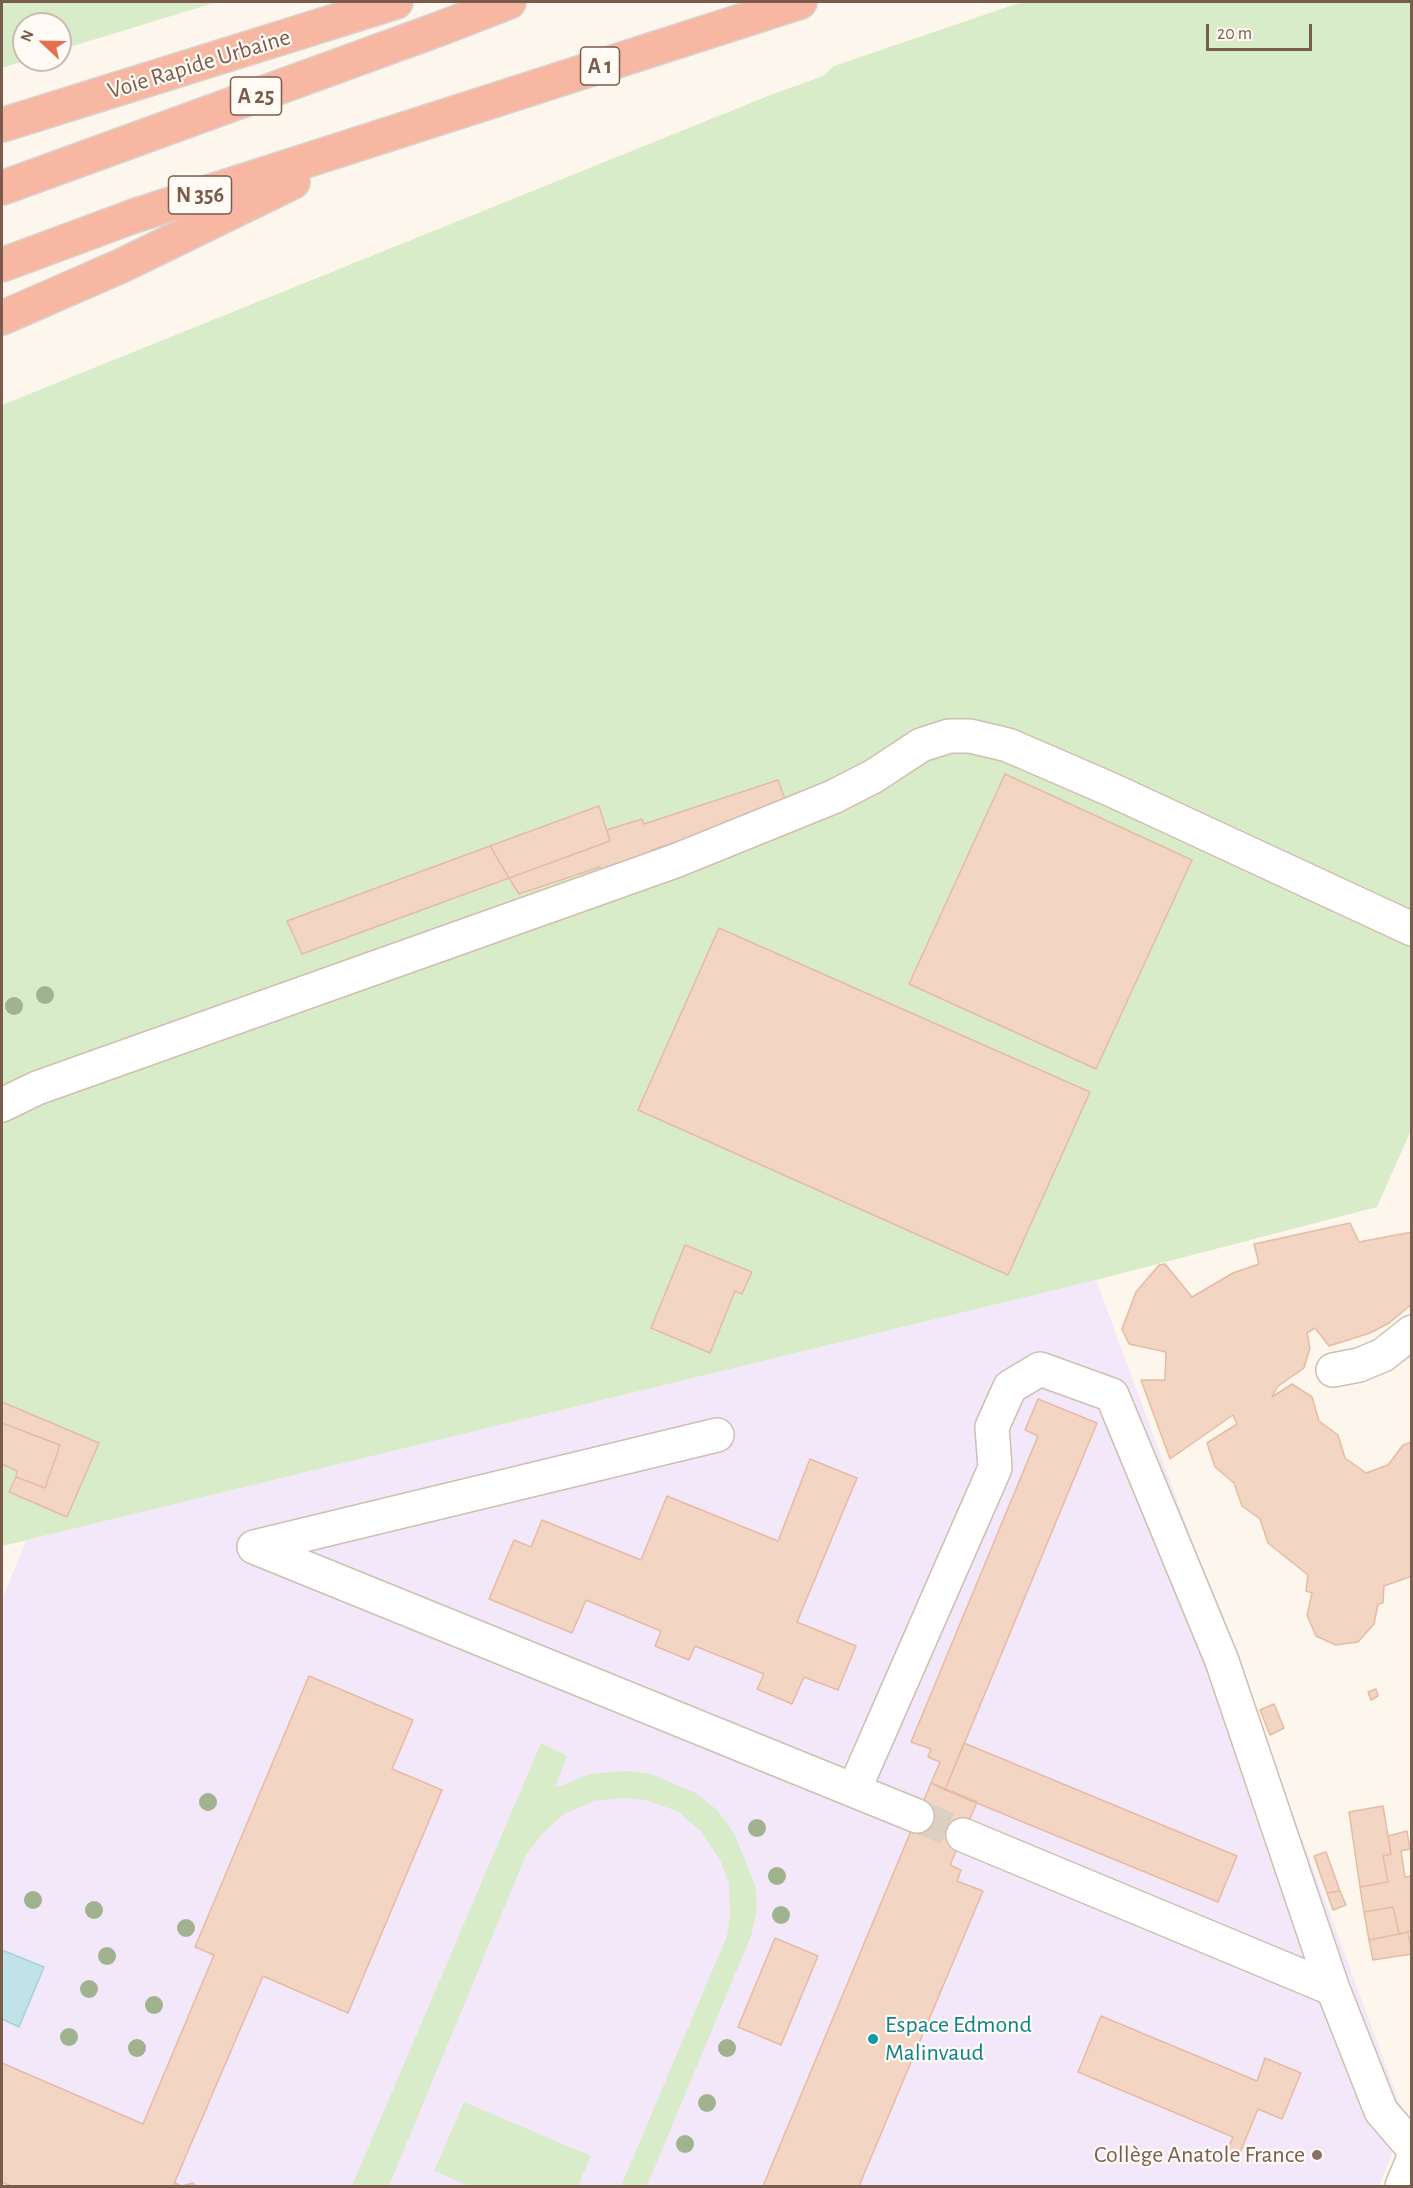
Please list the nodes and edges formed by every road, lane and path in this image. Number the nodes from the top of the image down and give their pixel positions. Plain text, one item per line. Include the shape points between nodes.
1 (396, 2) edge
2 (509, 2) edge
3 (800, 2) edge
4 (2, 125) edge
5 (400, 130) junction
6 (2, 188) edge
7 (2, 265) edge
8 (2, 318) edge
9 (1412, 929) edge
10 (2, 1105) edge
11 (1412, 1332) edge
12 (1333, 1370) dead end
13 (717, 1435) dead end
14 (854, 1790) junction
15 (917, 1816) tunnel mouth
16 (963, 1835) tunnel mouth
17 (1333, 1989) junction
18 (1412, 2147) edge
19 (1412, 2162) edge
20 (1402, 2187) edge

1 - 4 highway, Voie Rapide Urbaine
2 - 6 highway, A 25
3 - 5 highway, A 1
5 - 7 highway, N 356 via 134,216
5 - 8 highway via 123,265
9 - 10 street via 1008,745 970,736 950,736 921,745 834,797 675,861 48,1084
11 - 12 street via 1383,1355
13 - 14 street via 255,1548
14 - 15 street
14 - 17 street via 994,1468 992,1427 1010,1387 1040,1369 1112,1395 1222,1661
16 - 17 street
17 - 18 street via 1381,2111
19 - 20 street

